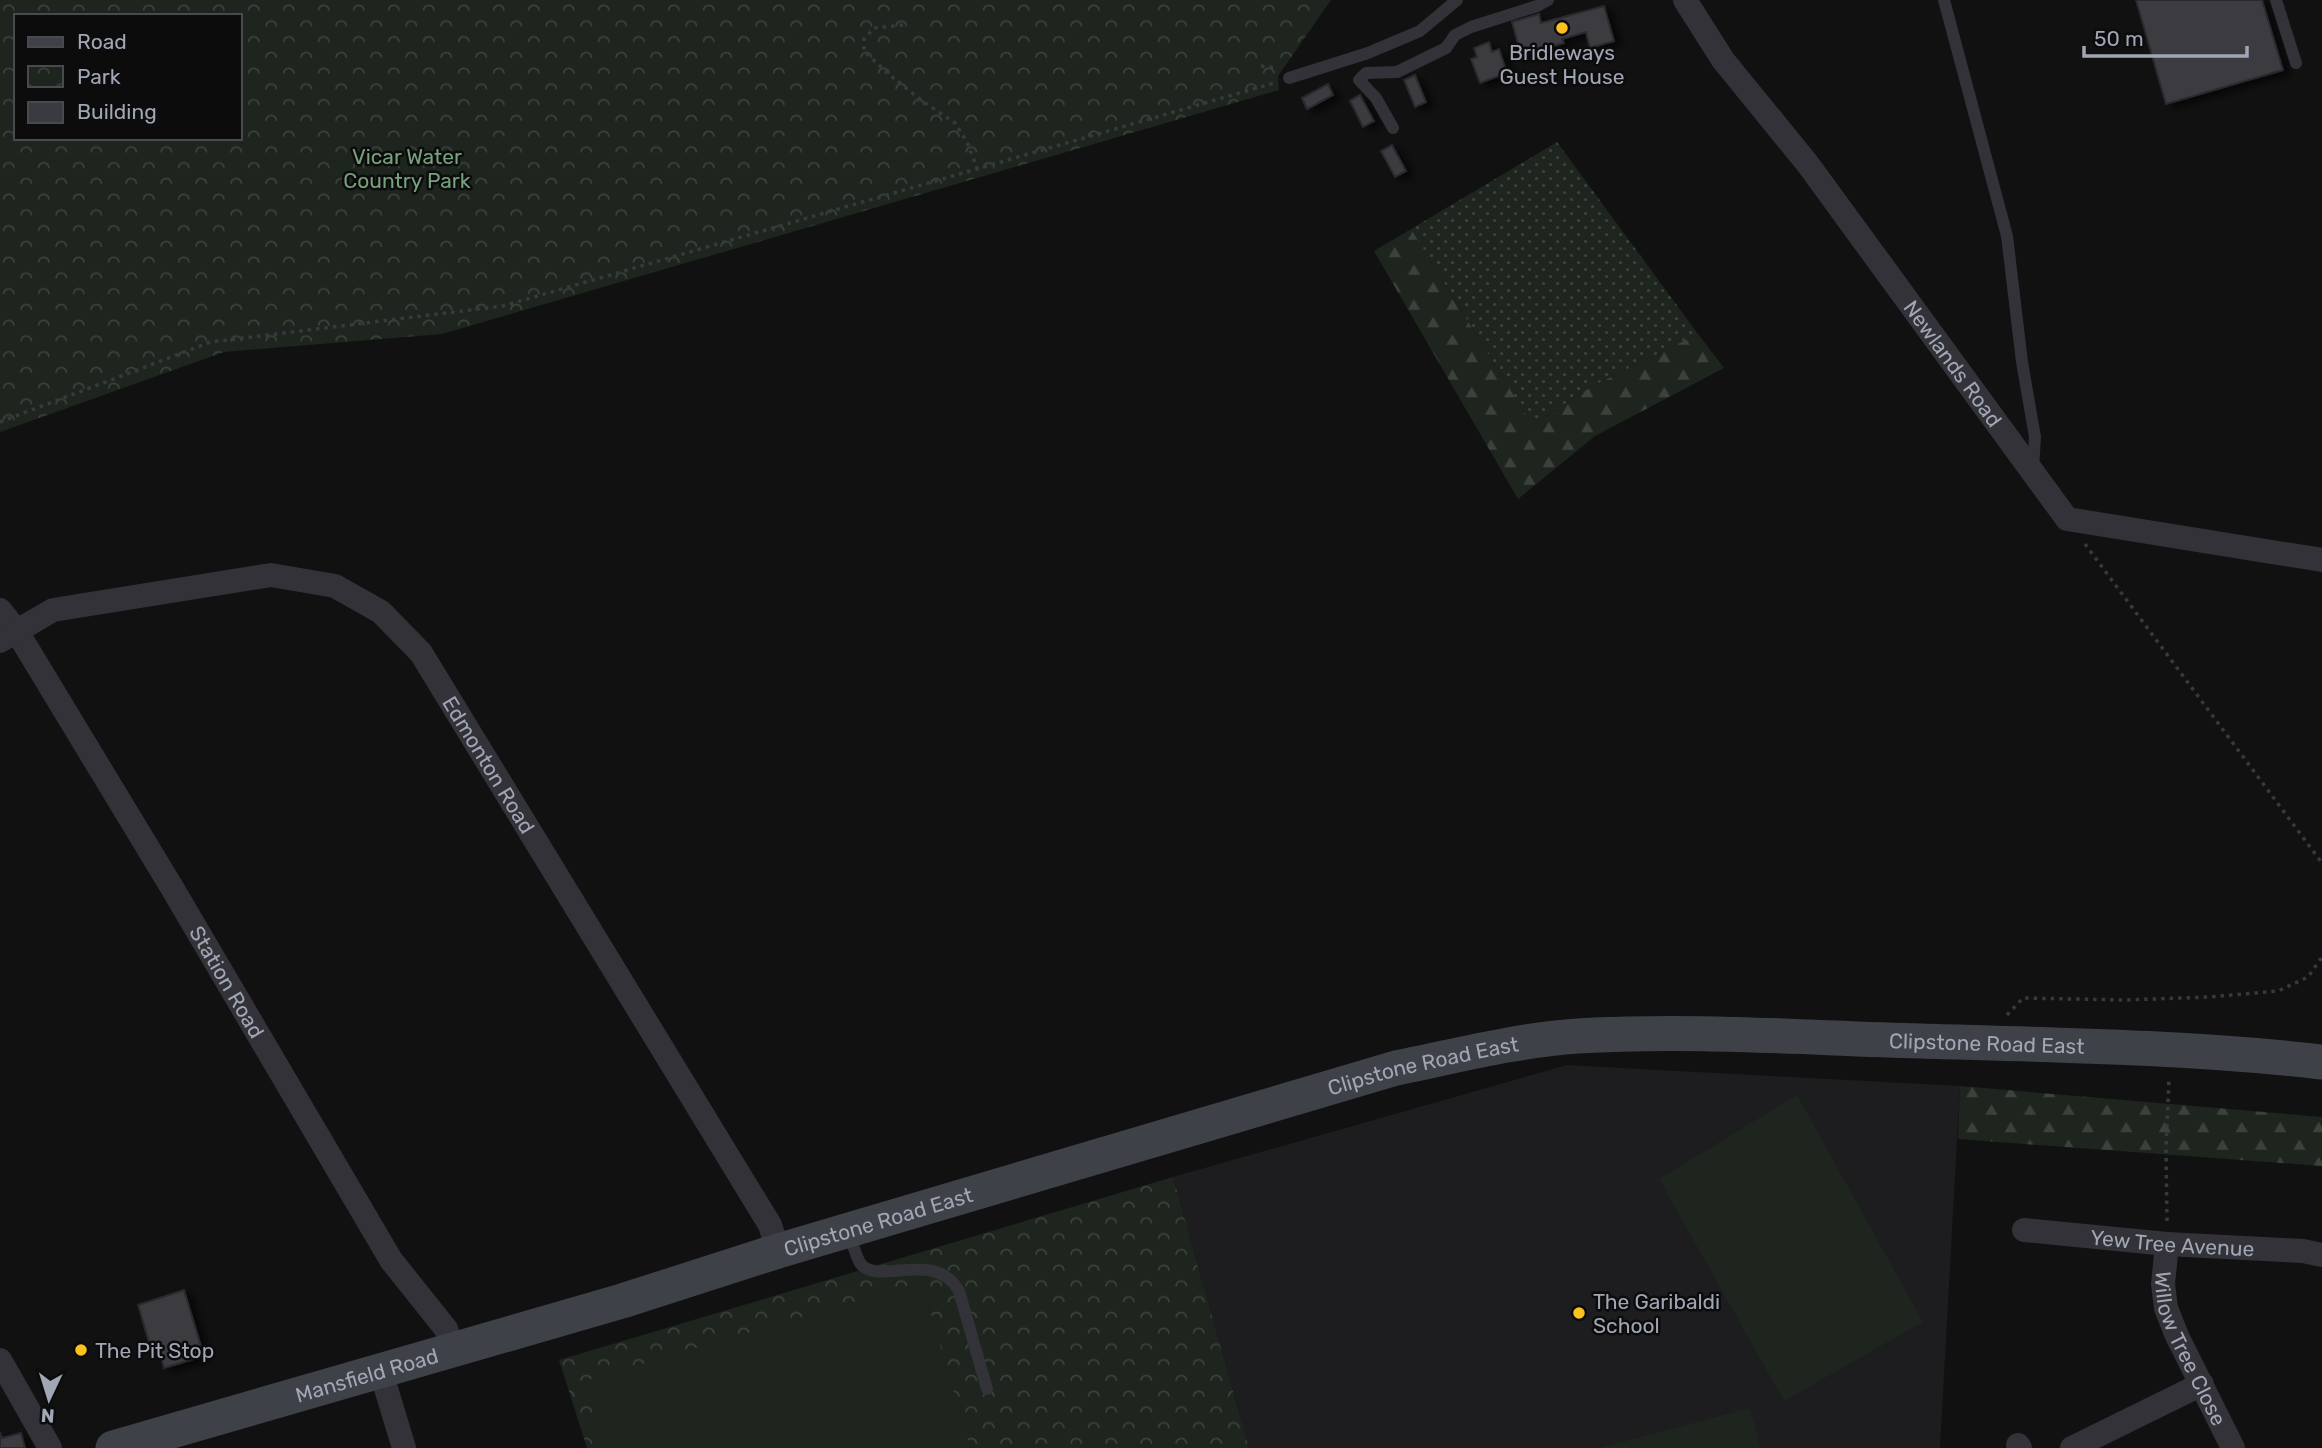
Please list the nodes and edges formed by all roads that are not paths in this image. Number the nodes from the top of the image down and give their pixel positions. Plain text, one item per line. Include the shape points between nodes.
1 (1457, 0) edge
2 (1548, 0) edge
3 (1685, 0) edge
4 (1944, 0) edge
5 (2276, 0) edge
6 (2296, 63) dead end
7 (1289, 78) road end
8 (1394, 128) dead end
9 (2032, 474) junction
10 (2322, 560) edge
11 (0, 610) edge
12 (8, 636) edge
13 (2322, 1038) edge
14 (2255, 1054) junction
15 (2322, 1062) edge
16 (2024, 1230) dead end
17 (849, 1231) junction
18 (2168, 1244) junction
19 (778, 1251) junction
20 (2322, 1255) edge
21 (622, 1301) joint
22 (454, 1350) junction
23 (0, 1360) edge
24 (381, 1371) junction
25 (2202, 1384) junction
26 (987, 1389) dead end
27 (119, 1447) edge
28 (50, 1448) edge
29 (404, 1448) edge
30 (2072, 1448) edge
31 (2233, 1448) edge

1 - 7 lane via 1420,31
2 - 8 lane via 1471,27 1455,35 1447,48 1397,72 1366,73 1359,80
3 - 9 street, Newlands Road via 1723,60 1807,163
4 - 9 lane via 2007,236 2035,437
5 - 6 lane
9 - 10 street, Newlands Road via 2067,519
11 - 12 street, Station Road
12 - 19 street, Edmonton Road via 53,610 271,575 335,586 381,612 421,653 770,1225
12 - 22 street, Station Road via 171,886 391,1260 446,1329
13 - 14 main road, Clipstone Road East
14 - 15 main road, Clipstone Road East
14 - 17 main road, Clipstone Road East via 1659,1034 1576,1036 1396,1068
16 - 18 street, Yew Tree Avenue
17 - 19 main road, Clipstone Road East
17 - 26 lane via 861,1265 869,1270 923,1270 952,1279
18 - 20 street, Yew Tree Avenue
18 - 25 street, Willow Tree Close via 2163,1284 2166,1308
19 - 21 main road, Clipstone Road East
21 - 22 main road, Mansfield Road
22 - 24 main road, Mansfield Road
23 - 28 street
24 - 27 main road, Mansfield Road
24 - 29 street
25 - 30 street
25 - 31 street, Willow Tree Close

